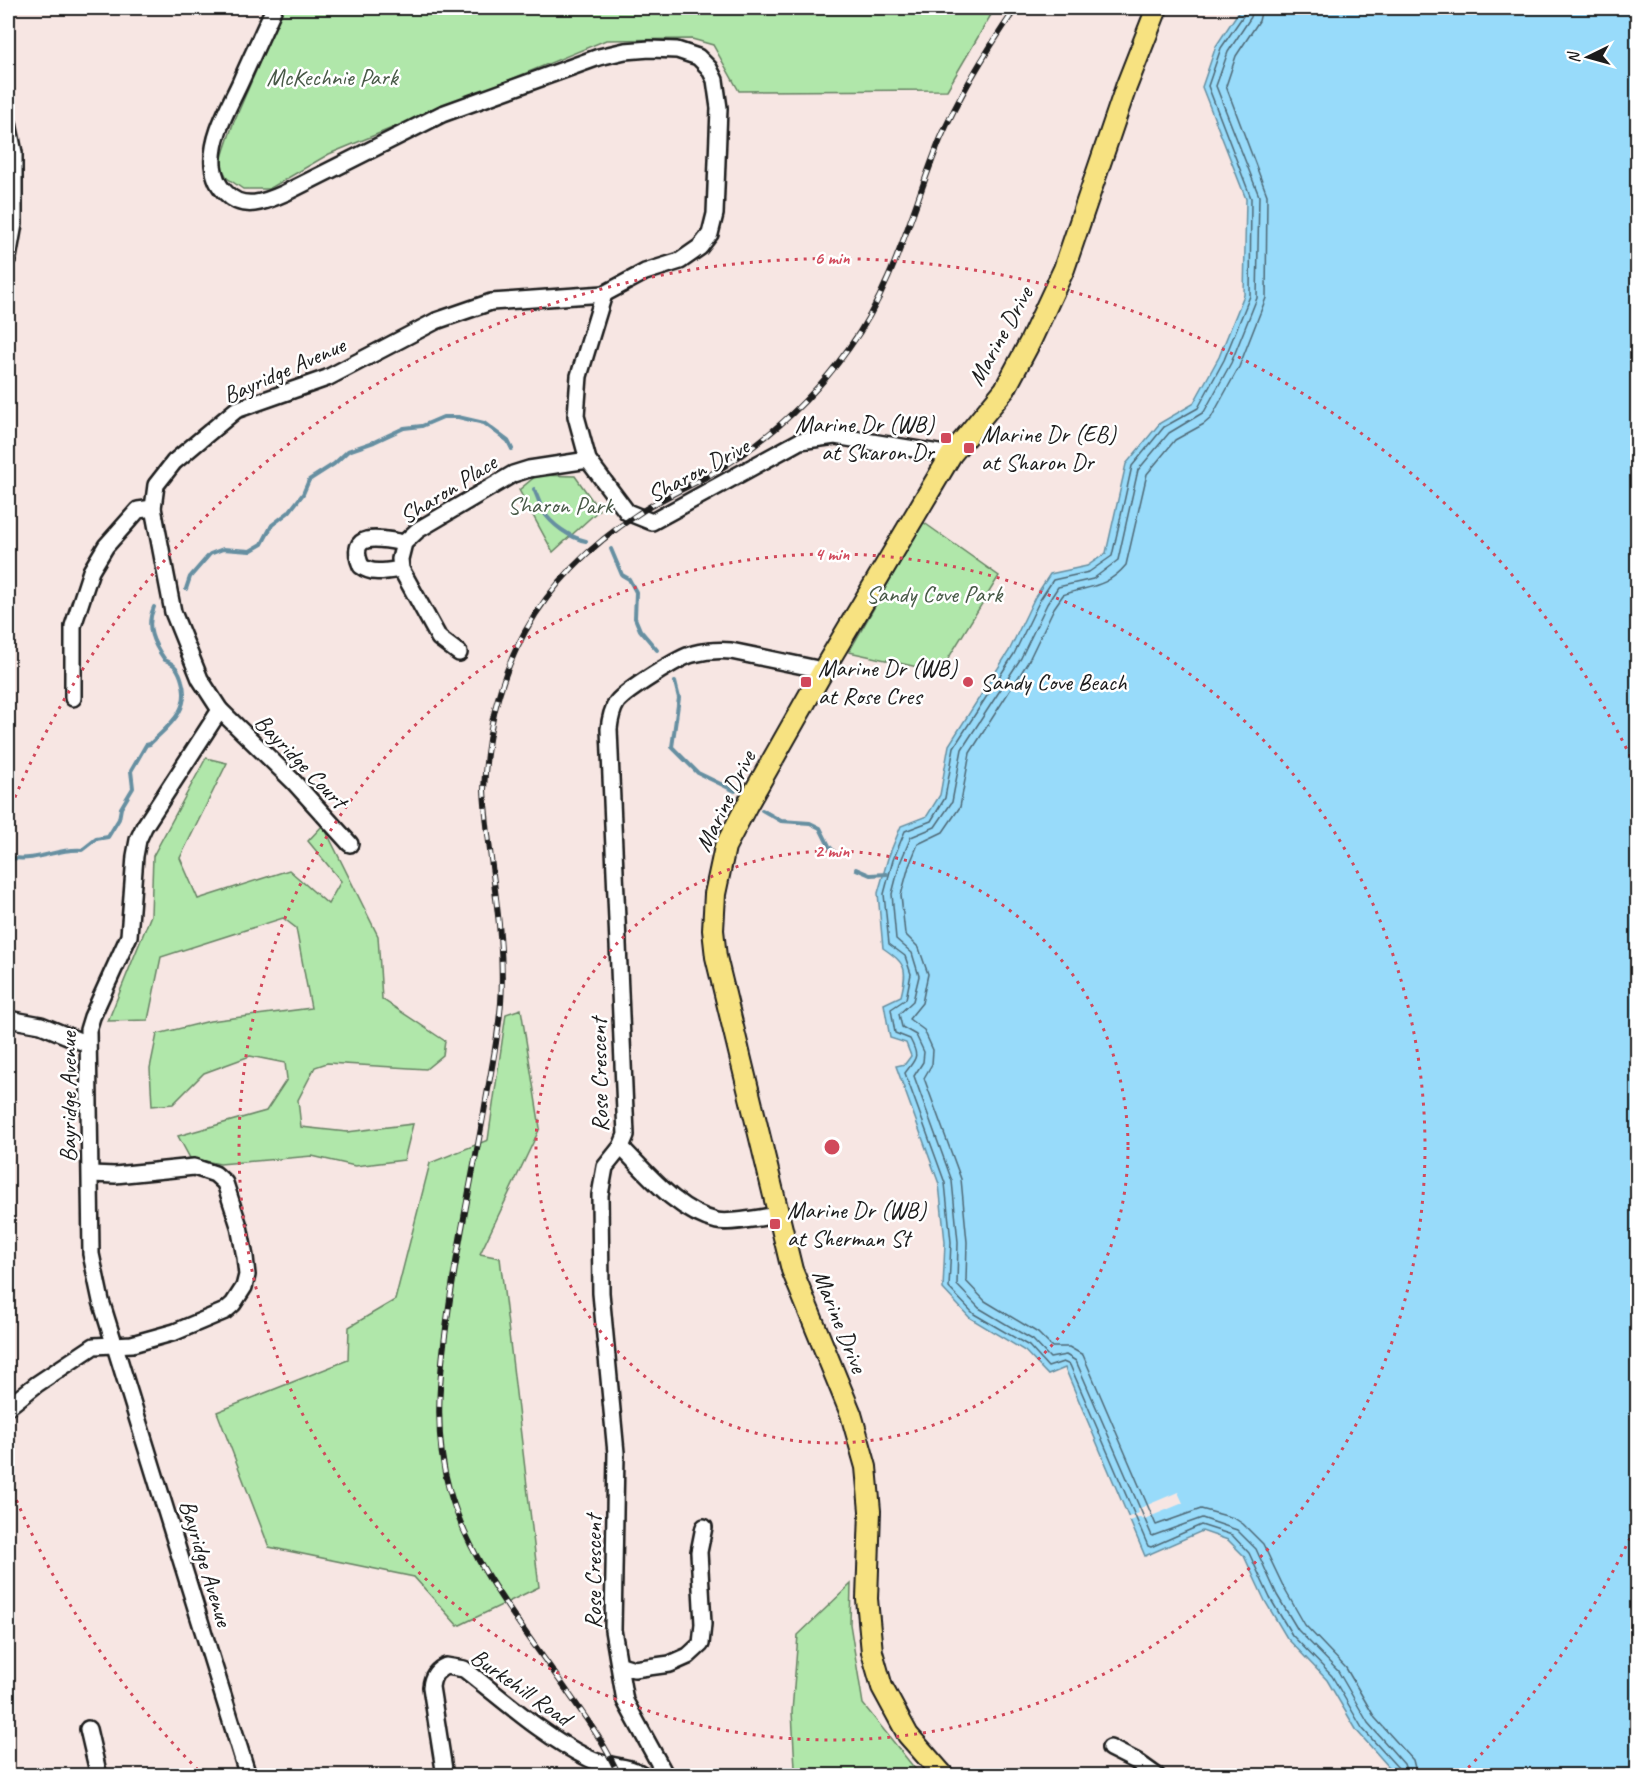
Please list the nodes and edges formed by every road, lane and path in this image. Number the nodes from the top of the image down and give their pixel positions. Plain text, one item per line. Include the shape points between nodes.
1 (274, 8) edge
2 (1157, 8) edge
3 (8, 123) edge
4 (8, 258) edge
5 (604, 294) junction
6 (951, 455) junction
7 (588, 460) junction
8 (153, 508) junction
9 (404, 543) junction
10 (401, 570) junction
11 (459, 652) dead end
12 (826, 666) junction
13 (73, 698) dead end
14 (220, 710) junction
15 (350, 844) dead end
16 (8, 1019) edge
17 (87, 1044) junction
18 (621, 1147) junction
19 (91, 1173) junction
20 (778, 1215) junction
21 (115, 1347) junction
22 (8, 1407) edge
23 (704, 1527) dead end
24 (621, 1665) junction
25 (88, 1730) dead end
26 (1110, 1748) dead end
27 (600, 1770) edge
28 (99, 1776) edge
29 (248, 1776) edge
30 (446, 1776) edge
31 (645, 1776) edge
32 (666, 1776) edge
33 (944, 1776) edge
34 (1157, 1776) edge

1 - 5 street, Bayridge Avenue via 222,122 214,150 216,178 225,193 242,203 269,200 442,114 599,57 625,51 677,50 705,61 715,80 719,108 715,214 710,234 700,248 680,261 645,272
2 - 6 main road, Marine Drive via 1064,269 1005,388
3 - 4 street via 14,153 14,224
5 - 7 street, Sharon Drive via 579,376 576,416
5 - 8 street, Bayridge Avenue via 491,302 436,321 327,378 236,410 174,462 156,485
6 - 7 street, Sharon Drive via 835,436 800,441 652,522 627,512
6 - 12 main road, Marine Drive
7 - 9 street, Sharon Place via 513,474 418,530
8 - 13 street via 138,510 106,546 91,572 73,626
8 - 14 street, Bayridge Avenue via 173,612 200,679
9 - 10 street, Sharon Place
9 - 10 street, Sharon Place via 371,538 359,546 357,553 366,570
10 - 11 street via 439,638
12 - 18 street, Rose Crescent via 813,668 731,651 691,654 628,692 611,714 626,1135
12 - 20 main road, Marine Drive via 725,847 715,894 716,957
14 - 15 street, Bayridge Court
14 - 17 street, Bayridge Avenue via 138,840 129,936 92,1017
16 - 17 street via 41,1025
17 - 19 street, Bayridge Avenue
18 - 20 street via 668,1194 697,1213 719,1221
18 - 24 street, Rose Crescent via 605,1167 600,1195 601,1293 616,1453 614,1630
19 - 21 street, Bayridge Avenue via 92,1266
19 - 21 street via 115,1175 194,1167 214,1173 225,1183 231,1198 245,1257 244,1287 225,1311 175,1332
20 - 33 main road, Marine Drive via 792,1270 850,1414 866,1467 870,1511 867,1599 872,1652 882,1687 908,1734
21 - 22 street via 94,1346 36,1383
21 - 29 street, Bayridge Avenue
23 - 24 street via 699,1552 703,1624 700,1644 688,1656 670,1664 634,1669
24 - 32 street, Rose Crescent via 625,1701
25 - 28 street
26 - 34 street
27 - 30 street, Burkehill Road via 464,1669 446,1666 435,1673 431,1687
27 - 31 street, Burkehill Road via 636,1770

